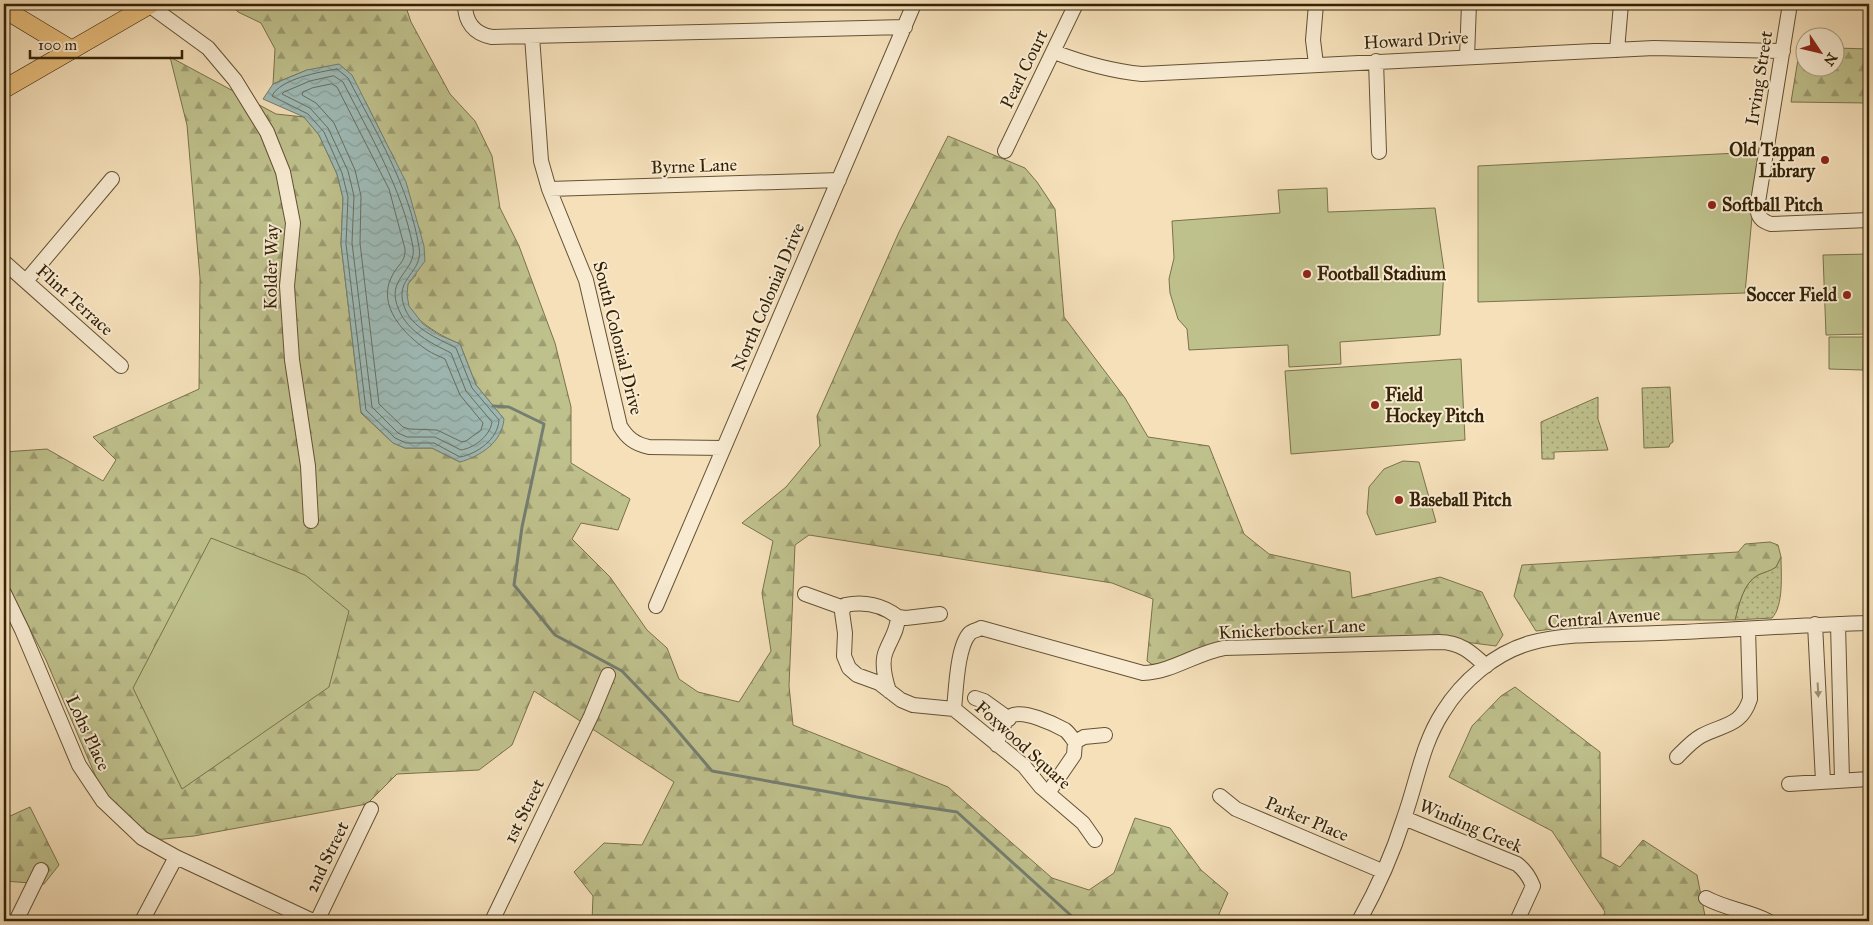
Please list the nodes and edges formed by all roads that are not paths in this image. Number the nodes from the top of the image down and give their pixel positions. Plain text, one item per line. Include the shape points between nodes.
1 (150, 4) edge
2 (464, 4) edge
3 (914, 4) edge
4 (1076, 4) edge
5 (1316, 4) edge
6 (1469, 4) edge
7 (1621, 4) edge
8 (1790, 4) edge
9 (4, 9) edge
10 (905, 27) junction
11 (532, 36) junction
12 (72, 50) junction
13 (1617, 50) junction
14 (1782, 51) junction
15 (1054, 52) junction
16 (1467, 56) junction
17 (1376, 61) junction
18 (1316, 64) junction
19 (4, 88) edge
20 (1005, 151) dead end
21 (1379, 152) dead end
22 (112, 179) dead end
23 (840, 180) junction
24 (549, 189) junction
25 (1869, 220) edge
26 (4, 262) edge
27 (26, 282) junction
28 (120, 366) dead end
29 (723, 448) junction
30 (311, 521) dead end
31 (4, 593) edge
32 (806, 594) dead end
33 (656, 606) dead end
34 (844, 608) junction
35 (940, 614) dead end
36 (898, 617) junction
37 (1869, 623) edge
38 (1814, 624) junction
39 (1838, 624) junction
40 (1748, 629) junction
41 (1816, 656) junction
42 (1838, 656) junction
43 (1486, 666) junction
44 (608, 675) dead end
45 (888, 691) junction
46 (975, 698) dead end
47 (954, 709) junction
48 (1840, 714) junction
49 (1819, 715) junction
50 (1009, 720) junction
51 (1105, 735) dead end
52 (1075, 742) junction
53 (997, 745) junction
54 (1677, 757) dead end
55 (1869, 779) edge
56 (1842, 780) junction
57 (1823, 781) junction
58 (1789, 784) dead end
59 (1048, 793) junction
60 (1220, 796) dead end
61 (371, 809) dead end
62 (1404, 818) junction
63 (1096, 840) dead end
64 (176, 857) junction
65 (42, 870) dead end
66 (1382, 871) junction
67 (1706, 898) dead end
68 (16, 921) edge
69 (142, 921) edge
70 (312, 921) edge
71 (317, 921) edge
72 (492, 921) edge
73 (1359, 921) edge
74 (1518, 921) edge
75 (1768, 921) edge

1 - 12 main road
1 - 30 street, Kolder Way via 208,48 235,80 267,132 283,172 293,223 287,286 292,351 308,466
2 - 11 street via 466,18 484,36
3 - 10 street, North Colonial Drive
4 - 15 street, Pearl Court
5 - 18 street via 1313,40
6 - 16 street
7 - 13 street
8 - 14 street, Irving Street
9 - 12 main road
10 - 11 street
10 - 23 street, North Colonial Drive
11 - 24 street, South Colonial Drive via 541,161
12 - 19 main road
13 - 14 street, Howard Drive
13 - 16 street, Howard Drive
14 - 25 street, Irving Street via 1758,213 1771,224
15 - 18 street, Howard Drive via 1099,68 1142,74
15 - 20 street, Pearl Court
16 - 17 street, Howard Drive
17 - 18 street, Howard Drive
17 - 21 street
22 - 27 street
23 - 24 street, Byrne Lane
23 - 29 street, North Colonial Drive
24 - 29 street, South Colonial Drive via 586,280 620,426 625,434 640,446
26 - 27 street, Flint Terrace
27 - 28 street, Flint Terrace
29 - 33 street, North Colonial Drive
31 - 64 street, Lohs Place via 88,779 103,801 142,838
32 - 34 street
34 - 36 street via 858,602 888,610
34 - 45 street, Foxwood Square via 844,656 850,668 857,676 879,683
35 - 36 street
36 - 45 street via 897,630 885,653
37 - 39 street, Central Avenue
38 - 39 street, Central Avenue
38 - 40 street, Central Avenue
38 - 41 street
39 - 42 street
40 - 43 street, Central Avenue via 1571,636 1530,643
40 - 54 street via 1750,699 1746,709 1738,719 1701,736
41 - 42 street
41 -> 49 street
42 - 48 street
43 - 47 street, Knickerbocker Lane via 1459,645 1439,642 1224,648 1211,650 1156,673 1143,673 981,628 970,632 961,653
43 - 62 street, Central Avenue via 1456,694 1433,729
44 - 72 street, 1st Street
45 - 47 street, Foxwood Square via 913,704
46 - 50 street
47 - 53 street, Foxwood Square
48 - 49 street
48 - 56 street
49 - 57 street
50 - 52 street via 1020,714 1038,718 1066,731
50 - 53 street via 999,735
51 - 52 street via 1084,736
52 - 59 street via 1074,755
53 - 59 street, Foxwood Square via 1024,766
55 - 56 street
56 - 57 street
57 - 58 street
59 - 63 street, Foxwood Square via 1084,823
60 - 66 street, Parker Place via 1236,809
61 - 71 street, 2nd Street
62 - 66 street, Central Avenue
62 - 74 street, Winding Creek via 1522,867 1533,886
64 - 69 street
64 - 70 street, Lohs Place
65 - 68 street
66 - 73 street, Central Avenue
67 - 75 street

